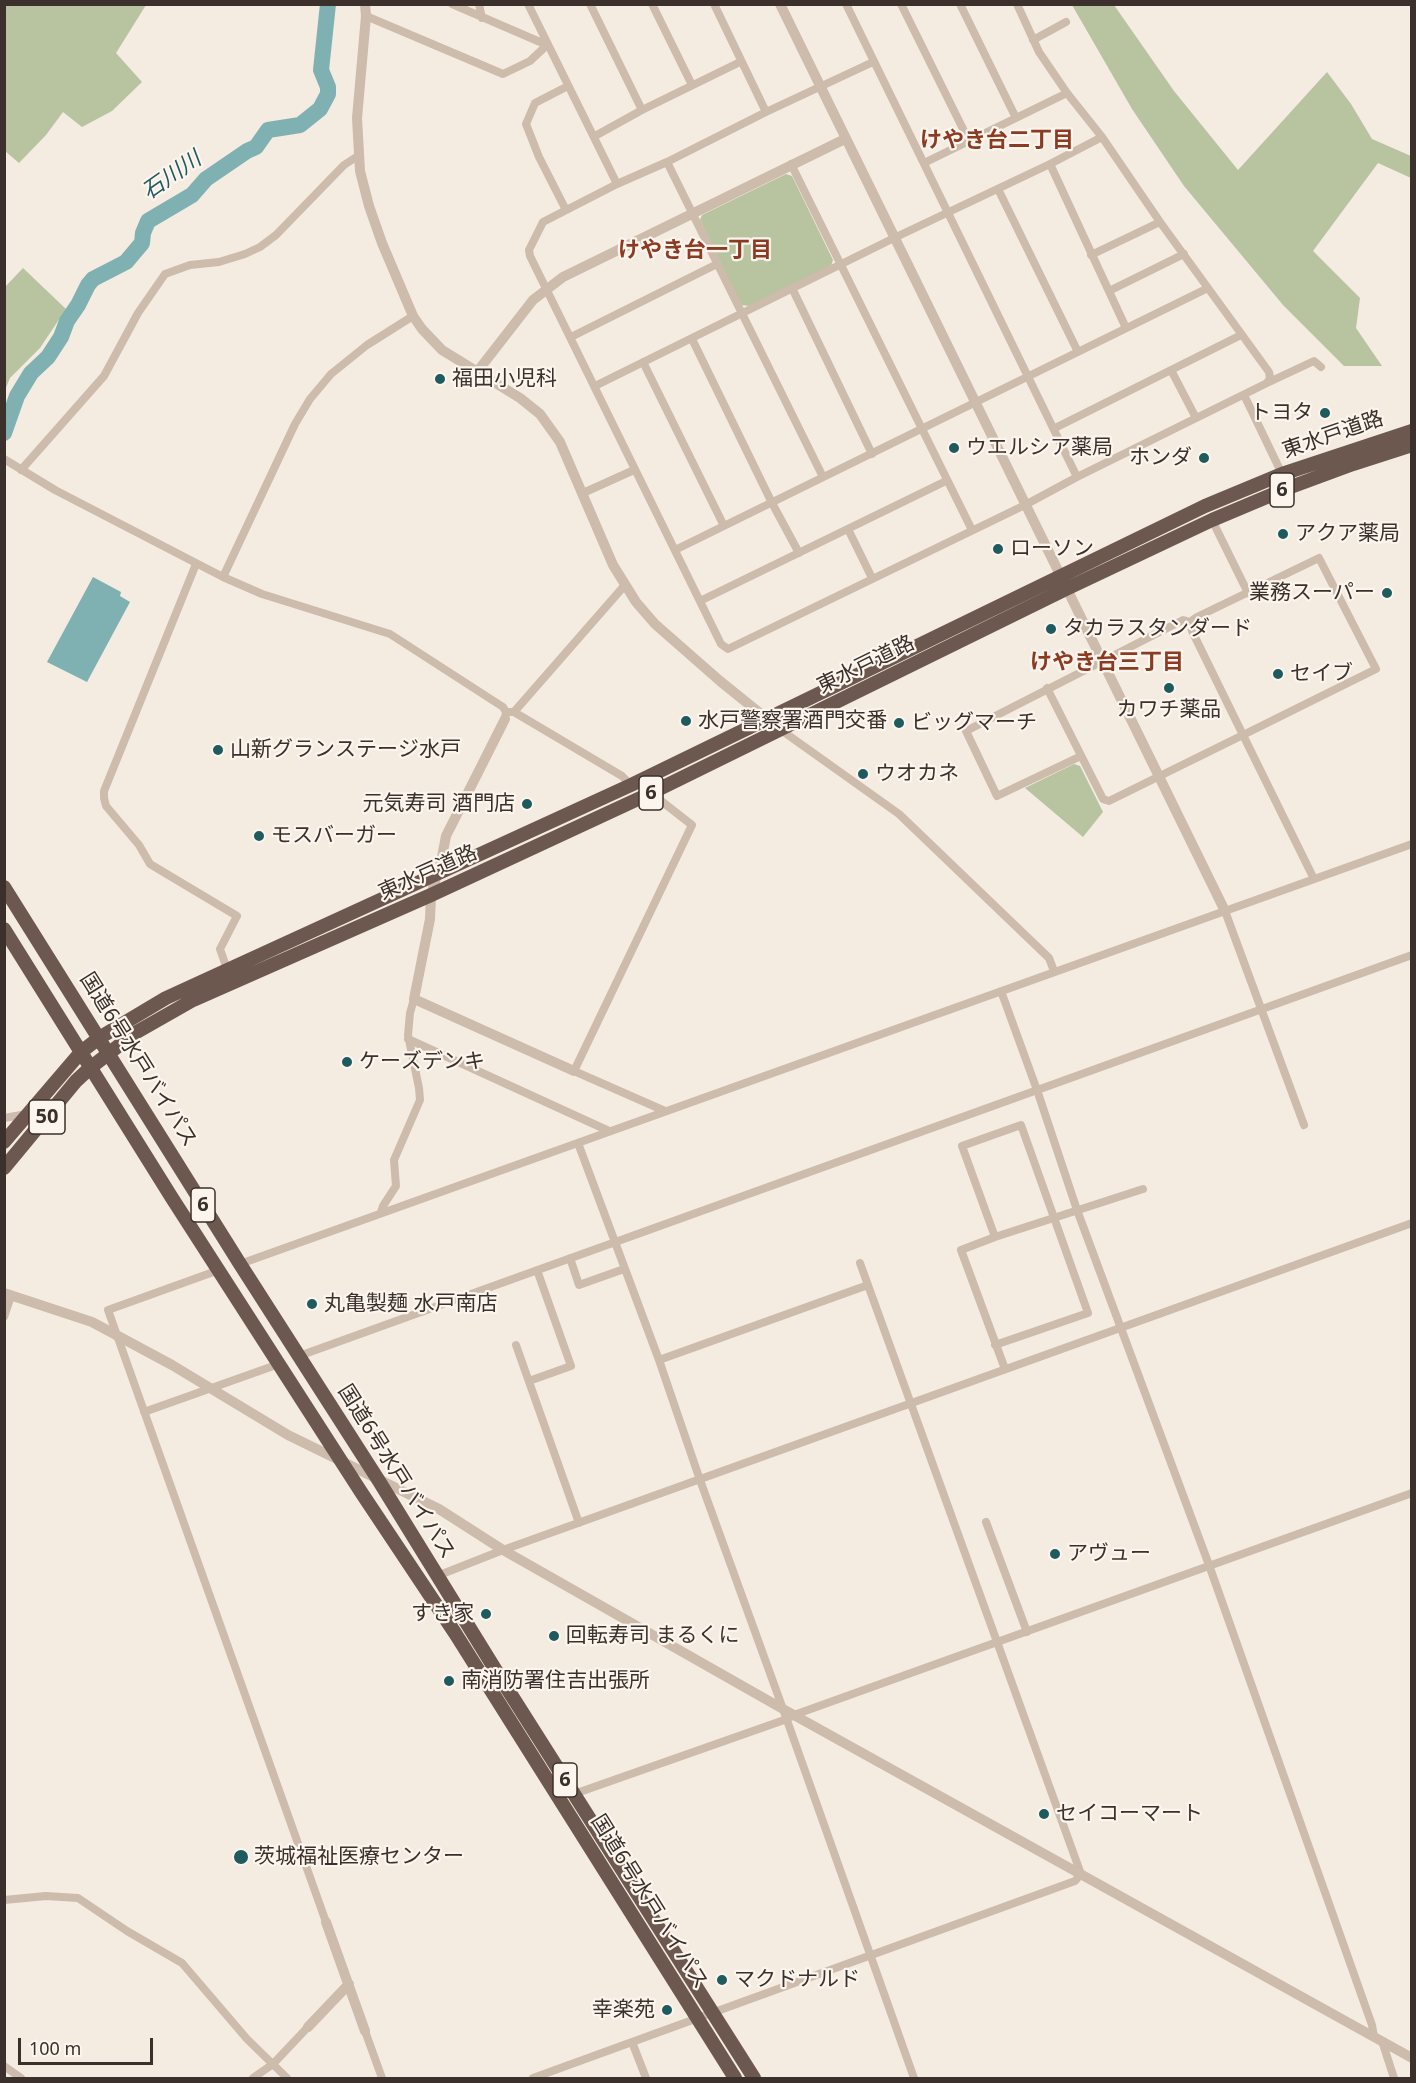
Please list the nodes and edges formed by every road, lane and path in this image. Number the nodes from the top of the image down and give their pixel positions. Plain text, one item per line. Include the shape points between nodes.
1 (364, 4) edge
2 (452, 4) edge
3 (479, 4) edge
4 (528, 4) edge
5 (590, 4) edge
6 (652, 4) edge
7 (714, 4) edge
8 (780, 4) edge
9 (846, 4) edge
10 (901, 4) edge
11 (960, 4) edge
12 (1017, 4) edge
13 (366, 16) junction
14 (482, 18) junction
15 (1066, 22) dead end
16 (1034, 40) junction
17 (547, 45) junction
18 (740, 62) junction
19 (873, 62) junction
20 (692, 85) junction
21 (568, 86) junction
22 (820, 87) junction
23 (1067, 93) junction
24 (642, 110) junction
25 (766, 112) junction
26 (1016, 118) junction
27 (595, 136) junction
28 (1102, 137) junction
29 (845, 138) junction
30 (969, 141) junction
31 (358, 156) junction
32 (667, 162) junction
33 (924, 163) junction
34 (791, 164) junction
35 (1050, 164) junction
36 (617, 184) junction
37 (998, 189) junction
38 (566, 210) junction
39 (948, 213) junction
40 (691, 214) junction
41 (1160, 222) junction
42 (894, 238) junction
43 (1184, 254) junction
44 (1091, 255) junction
45 (717, 264) junction
46 (840, 265) junction
47 (792, 288) junction
48 (1208, 288) junction
49 (546, 289) junction
50 (1108, 291) junction
51 (742, 313) junction
52 (413, 316) junction
53 (1126, 328) junction
54 (1241, 335) junction
55 (571, 337) junction
56 (692, 339) junction
57 (1078, 352) junction
58 (643, 362) junction
59 (1322, 367) dead end
60 (1171, 370) junction
61 (477, 372) junction
62 (1028, 378) junction
63 (1267, 383) junction
64 (596, 386) junction
65 (1244, 395) junction
66 (975, 404) junction
67 (1196, 418) junction
68 (1055, 428) junction
69 (922, 430) junction
70 (1412, 430) edge
71 (1412, 445) edge
72 (872, 454) junction
73 (4, 459) edge
74 (21, 470) junction
75 (634, 470) junction
76 (1282, 474) junction
77 (823, 477) junction
78 (1077, 477) junction
79 (946, 481) junction
80 (583, 493) junction
81 (772, 503) junction
82 (1024, 505) junction
83 (1212, 520) junction
84 (724, 526) junction
85 (848, 530) junction
86 (972, 530) junction
87 (675, 550) junction
88 (799, 553) junction
89 (196, 564) junction
90 (1060, 576) junction
91 (223, 577) junction
92 (872, 578) junction
93 (625, 585) junction
94 (1066, 589) junction
95 (1248, 593) junction
96 (700, 601) junction
97 (1190, 622) junction
98 (1102, 661) junction
99 (1047, 688) junction
100 (508, 714) junction
101 (767, 720) junction
102 (781, 730) junction
103 (1243, 735) junction
104 (1081, 756) junction
105 (1158, 776) junction
106 (631, 785) junction
107 (651, 793) junction
108 (1412, 844) edge
109 (437, 875) junction
110 (1314, 879) junction
111 (4, 887) edge
112 (431, 895) junction
113 (1225, 911) junction
114 (4, 929) edge
115 (1412, 955) edge
116 (227, 969) junction
117 (1054, 971) junction
118 (1001, 991) junction
119 (414, 999) junction
120 (1262, 1009) junction
121 (99, 1038) junction
122 (408, 1038) junction
123 (81, 1052) junction
124 (108, 1053) junction
125 (90, 1068) junction
126 (574, 1071) junction
127 (1037, 1090) junction
128 (665, 1111) junction
129 (27, 1114) junction
130 (4, 1118) edge
131 (1304, 1125) dead end
132 (609, 1131) junction
133 (4, 1142) edge
134 (578, 1143) junction
135 (4, 1168) edge
136 (1143, 1189) dead end
137 (1077, 1209) junction
138 (381, 1212) junction
139 (1053, 1218) junction
140 (1412, 1223) edge
141 (995, 1237) junction
142 (614, 1243) junction
143 (570, 1258) junction
144 (860, 1263) dead end
145 (240, 1264) junction
146 (624, 1269) junction
147 (219, 1270) junction
148 (537, 1270) junction
149 (868, 1285) junction
150 (8, 1295) edge
151 (4, 1317) edge
152 (1122, 1329) junction
153 (116, 1334) junction
154 (516, 1345) dead end
155 (995, 1345) junction
156 (299, 1356) junction
157 (659, 1360) junction
158 (279, 1364) junction
159 (1005, 1369) junction
160 (529, 1381) junction
161 (211, 1389) junction
162 (911, 1404) junction
163 (144, 1412) junction
164 (342, 1463) junction
165 (700, 1480) junction
166 (380, 1481) junction
167 (1412, 1493) edge
168 (986, 1522) dead end
169 (579, 1523) junction
170 (503, 1550) junction
171 (1209, 1565) junction
172 (437, 1576) junction
173 (1027, 1632) junction
174 (997, 1642) junction
175 (788, 1714) junction
176 (574, 1794) junction
177 (1081, 1874) junction
178 (4, 1900) edge
179 (326, 1922) joint
180 (870, 1957) junction
181 (349, 1984) junction
182 (712, 2012) junction
183 (697, 2018) junction
184 (308, 2027) joint
185 (365, 2031) joint
186 (1378, 2039) junction
187 (632, 2042) junction
188 (1412, 2058) edge
189 (273, 2064) junction
190 (4, 2066) edge
191 (21, 2079) edge
192 (253, 2079) edge
193 (287, 2079) edge
194 (382, 2079) edge
195 (533, 2079) edge
196 (646, 2079) edge
197 (735, 2079) edge
198 (754, 2079) edge
199 (914, 2079) edge
200 (1394, 2079) edge

1 - 13 street
2 - 14 street
3 - 14 street
4 - 17 street
5 - 24 street
6 - 20 street
7 - 18 street
8 - 22 street
9 - 19 street
10 - 30 street
11 - 26 street
12 - 16 street
13 - 17 street via 503,74 530,61
13 - 31 street via 357,118
14 - 17 street
15 - 16 street
16 - 23 street
17 - 21 street
18 - 20 street
18 - 25 street
19 - 22 street
19 - 33 street
20 - 24 street
21 - 27 street
21 - 38 street via 535,103 526,124
22 - 25 street
22 - 29 street
23 - 26 street
23 - 28 street
24 - 27 street
25 - 32 street
26 - 30 street
27 - 36 street
28 - 35 street
28 - 41 street
29 - 34 street
29 - 42 street
30 - 33 street
31 - 52 street via 369,206
31 - 74 street via 260,247 219,262 190,265 165,274 138,313 104,376
32 - 36 street
32 - 40 street
33 - 39 street
34 - 40 street
34 - 46 street
35 - 37 street
35 - 44 street
36 - 38 street
37 - 39 street
37 - 57 street
38 - 49 street via 543,222 529,250
39 - 42 street
39 - 62 street
40 - 45 street
40 - 49 street via 571,272
41 - 43 street
41 - 44 street
42 - 46 street
42 - 66 street
43 - 48 street
43 - 50 street
44 - 50 street
45 - 51 street
45 - 55 street
46 - 47 street
46 - 69 street
47 - 51 street
47 - 72 street
48 - 53 street
48 - 54 street
49 - 55 street
49 - 61 street
50 - 53 street
51 - 56 street
51 - 77 street
52 - 61 street via 442,350
52 - 91 street via 358,352 331,374 310,399
53 - 57 street
54 - 60 street
54 - 63 street via 1269,372
55 - 64 street
56 - 58 street
56 - 81 street
57 - 62 street
58 - 64 street
58 - 84 street
59 - 63 street via 1314,361
60 - 67 street
60 - 68 street
61 - 80 street via 540,414 560,442
62 - 66 street
62 - 68 street
63 - 65 street
64 - 75 street
65 - 67 street
65 - 76 street
66 - 69 street
66 - 82 street
67 - 78 street
68 - 78 street
69 - 72 street
69 - 79 street
70 - 76 highway, 東水戸道路 / 6
71 - 83 highway, 東水戸道路 / 6 via 1288,488
72 - 77 street
73 - 74 street
74 - 89 street
75 - 80 street
75 - 87 street
76 - 90 highway, 東水戸道路 / 6 via 1205,506
77 - 81 street
78 - 82 street
79 - 85 street
79 - 86 street
80 - 93 street
81 - 84 street
81 - 88 street
82 - 86 street
82 - 90 street
83 - 94 highway, 東水戸道路 / 6
83 - 95 street
84 - 87 street
85 - 88 street
85 - 92 street
86 - 92 street
87 - 96 street
88 - 96 street
89 - 91 street
89 - 116 street via 104,798 150,864 237,916 220,949
90 - 94 street
90 - 101 highway, 東水戸道路 / 6
91 - 100 street via 262,594 390,634
92 - 96 street via 728,650 721,644
93 - 100 street
93 - 101 street via 655,624
94 - 98 street
94 - 102 highway, 東水戸道路 / 6
95 - 97 street
95 - 103 street via 1319,558 1376,669
97 - 98 street via 1183,620
97 - 103 street
98 - 99 street
98 - 105 street
99 - 104 street
99 - 104 street via 966,730 997,796
100 - 106 street via 622,776
100 - 109 street via 446,836
101 - 102 street
101 - 106 highway, 東水戸道路 / 6
102 - 107 highway, 東水戸道路 / 6
102 - 117 street via 899,814 1049,958
103 - 105 street
103 - 110 street
104 - 105 street via 1103,799 1108,801
105 - 113 street
106 - 109 highway, 東水戸道路 / 6
107 - 112 highway, 東水戸道路 / 6
107 - 126 street via 692,825
108 - 110 street
109 - 112 street
109 - 116 highway, 東水戸道路 / 6
110 - 113 street
111 - 121 highway, 国道6号水戸バイパス / 6
112 - 119 street
112 - 124 highway, 東水戸道路 / 6 via 194,1000 142,1028
113 - 117 street
113 - 120 street
114 - 123 highway, 国道6号水戸バイパス / 6
115 - 120 street
116 - 121 highway, 東水戸道路 / 6 via 166,998
117 - 118 street
118 - 127 street
118 - 128 street
119 - 122 street
119 - 126 street
120 - 127 street
120 - 131 street
121 - 123 highway, 50
121 - 124 highway, 国道6号水戸バイパス / 6
122 - 132 street
122 - 138 street via 420,1100 394,1160 396,1186
123 - 125 highway, 国道6号水戸バイパス / 6
123 - 129 highway, 50
124 - 125 highway, 東水戸道路 / 6
124 - 145 highway, 国道6号水戸バイパス / 6
125 - 135 highway, 50
125 - 147 highway, 国道6号水戸バイパス / 6
126 - 128 street
127 - 137 street
127 - 142 street
128 - 132 street
129 - 130 street
129 - 133 highway, 50
132 - 134 street
134 - 138 street
134 - 142 street
136 - 137 street
137 - 139 street
137 - 152 street
138 - 145 street
139 - 141 street
139 - 141 street via 1021,1125 962,1146
139 - 155 street via 1088,1313
140 - 152 street
141 - 155 street via 961,1250
142 - 143 street
142 - 146 street
143 - 146 street via 579,1285
143 - 148 street
144 - 149 street
145 - 156 highway, 国道6号水戸バイパス / 6
146 - 157 street
147 - 153 street via 108,1310
147 - 158 highway, 国道6号水戸バイパス / 6
148 - 156 street
148 - 160 street via 571,1366
149 - 157 street
149 - 162 street
150 - 151 street
150 - 153 street via 81,1318
152 - 159 street
152 - 171 street
153 - 161 street
153 - 163 street
154 - 160 street
155 - 159 street
156 - 166 highway, 国道6号水戸バイパス / 6
157 - 165 street
158 - 161 street
158 - 164 highway, 国道6号水戸バイパス / 6
159 - 162 street
160 - 169 street
161 - 163 street
161 - 164 street
162 - 165 street
162 - 174 street
163 - 179 street
164 - 166 street
164 - 183 highway, 国道6号水戸バイパス / 6 via 455,1633
165 - 169 street
165 - 175 street
166 - 170 street via 439,1509
166 - 172 highway, 国道6号水戸バイパス / 6
167 - 171 street
168 - 173 street
169 - 170 street
170 - 172 street
170 - 175 street
171 - 173 street
171 - 186 street
172 - 176 highway, 国道6号水戸バイパス / 6
173 - 174 street
174 - 175 street
174 - 177 street
175 - 176 street
175 - 177 street
175 - 180 street
176 - 182 highway, 国道6号水戸バイパス / 6
177 - 180 street via 1075,1881
177 - 186 street
178 - 189 street via 78,1898 182,1963
179 - 181 street
180 - 182 street
180 - 199 street
181 - 184 street
181 - 185 street
182 - 183 street
182 - 198 highway, 国道6号水戸バイパス / 6
183 - 187 street
183 - 197 highway, 国道6号水戸バイパス / 6
184 - 189 street
185 - 194 street
186 - 188 street
186 - 200 street
187 - 195 street
187 - 196 street
189 - 192 street
189 - 193 street
190 - 191 street

